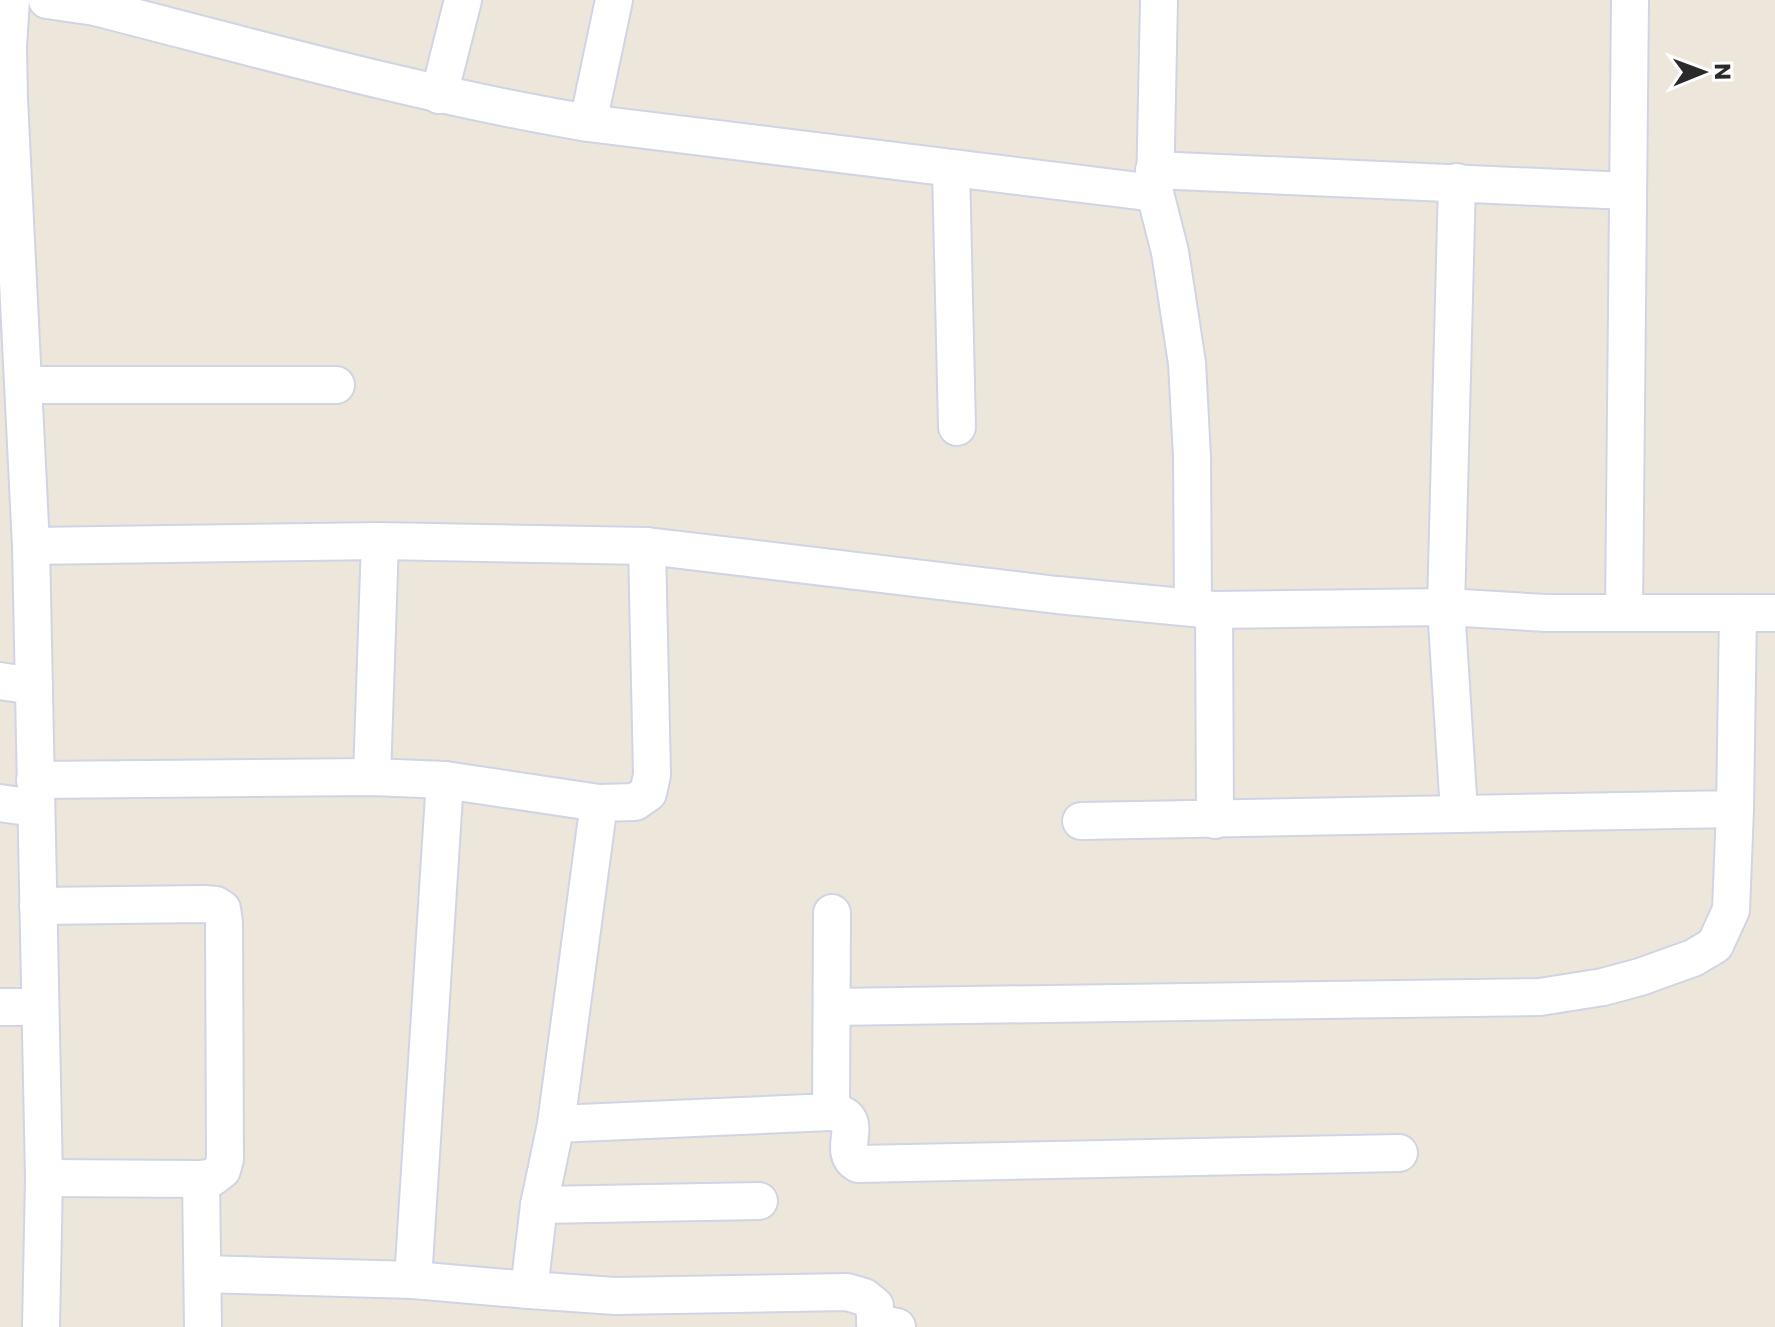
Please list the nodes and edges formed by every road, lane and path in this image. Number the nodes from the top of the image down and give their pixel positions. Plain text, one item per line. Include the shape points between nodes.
1 (11, 0) edge
2 (47, 0) edge
3 (463, 0) edge
4 (614, 0) edge
5 (1159, 0) edge
6 (1630, 0) edge
7 (97, 4) edge
8 (439, 95) junction
9 (588, 123) junction
10 (951, 168) junction
11 (1154, 181) junction
12 (1457, 182) junction
13 (1628, 191) junction
14 (23, 385) junction
15 (336, 385) dead end
16 (957, 427) dead end
17 (380, 541) junction
18 (31, 546) junction
19 (647, 546) junction
20 (1446, 607) junction
21 (1204, 608) junction
22 (1624, 613) junction
23 (1738, 613) junction
24 (1775, 613) edge
25 (17, 684) edge
26 (372, 777) junction
27 (445, 780) junction
28 (23, 797) edge
29 (599, 803) junction
30 (1735, 809) junction
31 (1459, 812) junction
32 (1215, 820) junction
33 (1081, 821) dead end
34 (38, 906) junction
35 (832, 913) dead end
36 (0, 1007) edge
37 (40, 1007) junction
38 (832, 1007) junction
39 (831, 1112) junction
40 (556, 1124) junction
41 (1399, 1153) dead end
42 (44, 1178) junction
43 (201, 1179) junction
44 (759, 1201) dead end
45 (539, 1205) junction
46 (203, 1274) junction
47 (413, 1280) junction
48 (529, 1290) junction
49 (615, 1311) edge
50 (882, 1326) edge
51 (41, 1327) edge
52 (203, 1327) edge

1 - 14 street via 9,99
2 - 7 street
3 - 8 street
4 - 9 street
5 - 11 street
6 - 13 street
7 - 8 street
8 - 9 street
9 - 10 street
10 - 11 street
10 - 16 street
11 - 12 street
11 - 21 street via 1187,363
12 - 13 street
12 - 20 street
13 - 22 street
14 - 15 street
14 - 18 street
17 - 18 street
17 - 19 street
17 - 26 street
18 - 25 street
19 - 21 street
19 - 29 street via 652,775 648,793 635,802
20 - 21 street
20 - 22 street
20 - 31 street
21 - 32 street
22 - 23 street
23 - 24 street
23 - 30 street
25 - 28 street
26 - 27 street
26 - 28 street
27 - 29 street
27 - 47 street
28 - 34 street
29 - 40 street
30 - 31 street
30 - 38 street via 1731,910 1715,945 1693,958 1603,987 1540,997
31 - 32 street
32 - 33 street
34 - 37 street
34 - 43 street via 204,904 222,909 225,1159 222,1170
35 - 38 street
36 - 37 street
37 - 42 street
38 - 39 street
39 - 40 street
39 - 41 street via 847,1117 849,1156 858,1164
40 - 45 street
42 - 43 street
42 - 51 street
43 - 46 street
44 - 45 street
45 - 48 street
46 - 47 street
46 - 52 street
47 - 48 street
48 - 49 street
49 - 50 street via 847,1292 875,1306

